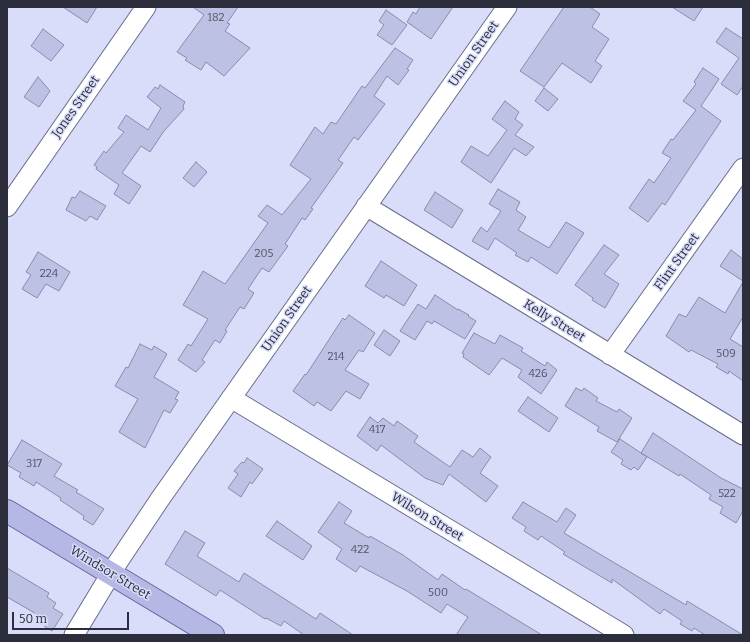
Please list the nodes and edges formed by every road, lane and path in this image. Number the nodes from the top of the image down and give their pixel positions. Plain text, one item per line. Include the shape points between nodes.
1 (146, 7) edge
2 (507, 7) edge
3 (743, 168) edge
4 (366, 206) junction
5 (7, 207) edge
6 (610, 355) junction
7 (231, 398) junction
8 (743, 435) edge
9 (7, 511) edge
10 (111, 574) junction
11 (74, 635) edge
12 (213, 635) edge
13 (624, 635) edge

1 - 5 street, Jones Street
2 - 4 street, Union Street
3 - 6 street, Flint Street
4 - 6 street, Kelly Street
4 - 7 street, Union Street
6 - 8 street, Kelly Street
7 - 10 street, Union Street
7 - 13 street, Wilson Street
9 - 10 main road, Windsor Street
10 - 11 street, Union Street
10 - 12 main road, Windsor Street

